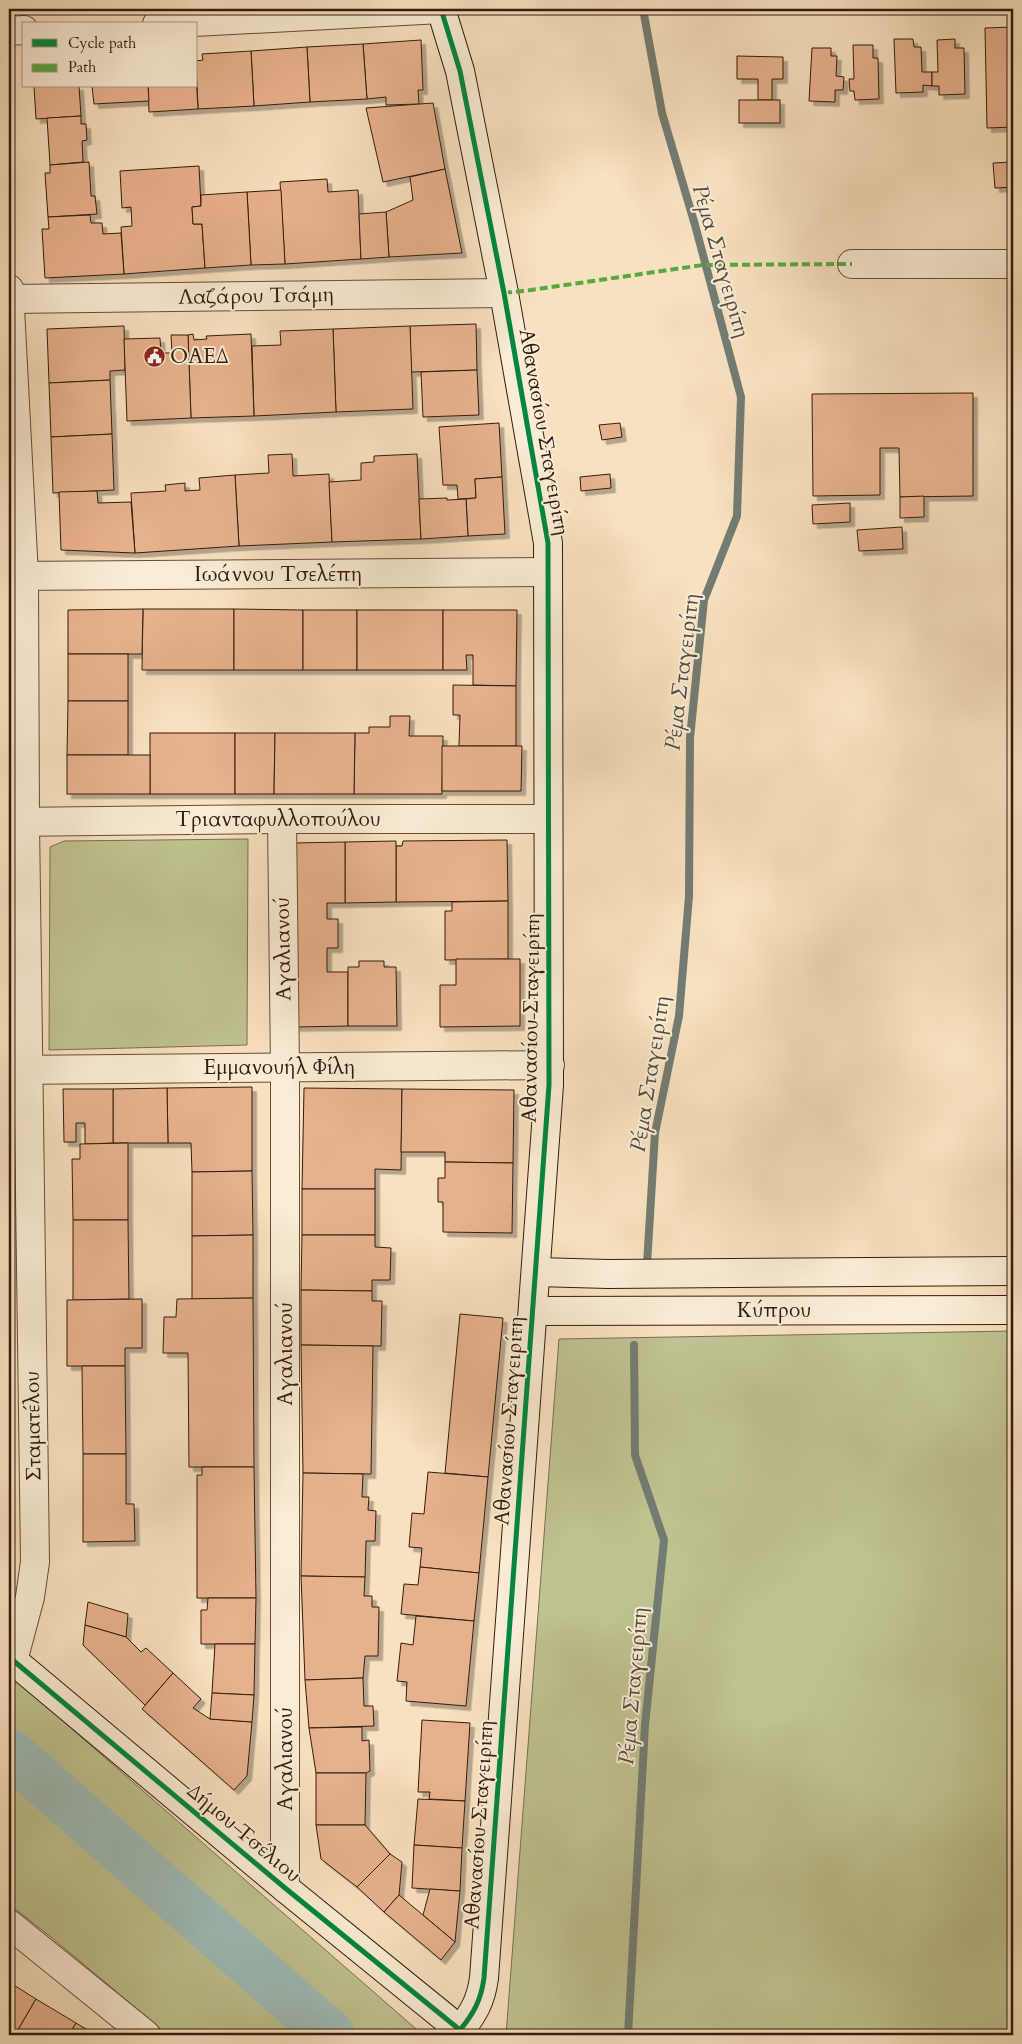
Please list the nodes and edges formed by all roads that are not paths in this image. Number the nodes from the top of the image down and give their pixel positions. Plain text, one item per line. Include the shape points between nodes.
1 (441, 9) edge
2 (195, 22) edge
3 (22, 30) edge
4 (9, 31) edge
5 (852, 264) dead end
6 (1013, 264) edge
7 (9, 289) edge
8 (504, 293) junction
9 (9, 299) edge
10 (548, 572) junction
11 (17, 576) edge
12 (282, 819) junction
13 (548, 819) junction
14 (17, 822) edge
15 (550, 1065) junction
16 (285, 1067) junction
17 (18, 1070) edge
18 (1013, 1271) edge
19 (537, 1272) junction
20 (1013, 1310) edge
21 (534, 1311) junction
22 (11, 1659) edge
23 (285, 1888) junction
24 (9, 1924) edge
25 (462, 2033) edge
26 (146, 2035) edge

1 - 2 street
1 - 8 street, Αθανασίου Σταγειρίτη via 460,72
3 - 4 street
5 - 6 street
7 - 9 street, Σταματέλου
8 - 9 street, Λαζάρου Τσάμη
8 - 10 street, Αθανασίου Σταγειρίτη via 546,526
9 - 11 street, Σταματέλου
10 - 11 street, Ιωάννου Τσελέπη
10 - 13 street, Αθανασίου Σταγειρίτη
11 - 14 street, Σταματέλου
12 - 13 street, Τριανταφυλλοπούλου
12 - 14 street, Τριανταφυλλοπούλου
12 - 16 street, Αγαλιανού
13 - 15 street, Αθανασίου Σταγειρίτη
14 - 17 street, Σταματέλου
15 - 16 street, Εμμανουήλ Φίλη
15 - 19 street, Αθανασίου Σταγειρίτη
16 - 17 street, Εμμανουήλ Φίλη
16 - 23 street, Αγαλιανού
17 - 22 street, Σταματέλου via 35,1562 30,1597
18 - 19 street, Κύπρου
19 - 21 street, Αθανασίου Σταγειρίτη
20 - 21 street, Κύπρου
21 - 25 street, Αθανασίου Σταγειρίτη via 484,1978 474,2013
22 - 23 street, Δήμου Τσέλιου
23 - 25 street, Δήμου Τσέλιου
24 - 26 street

